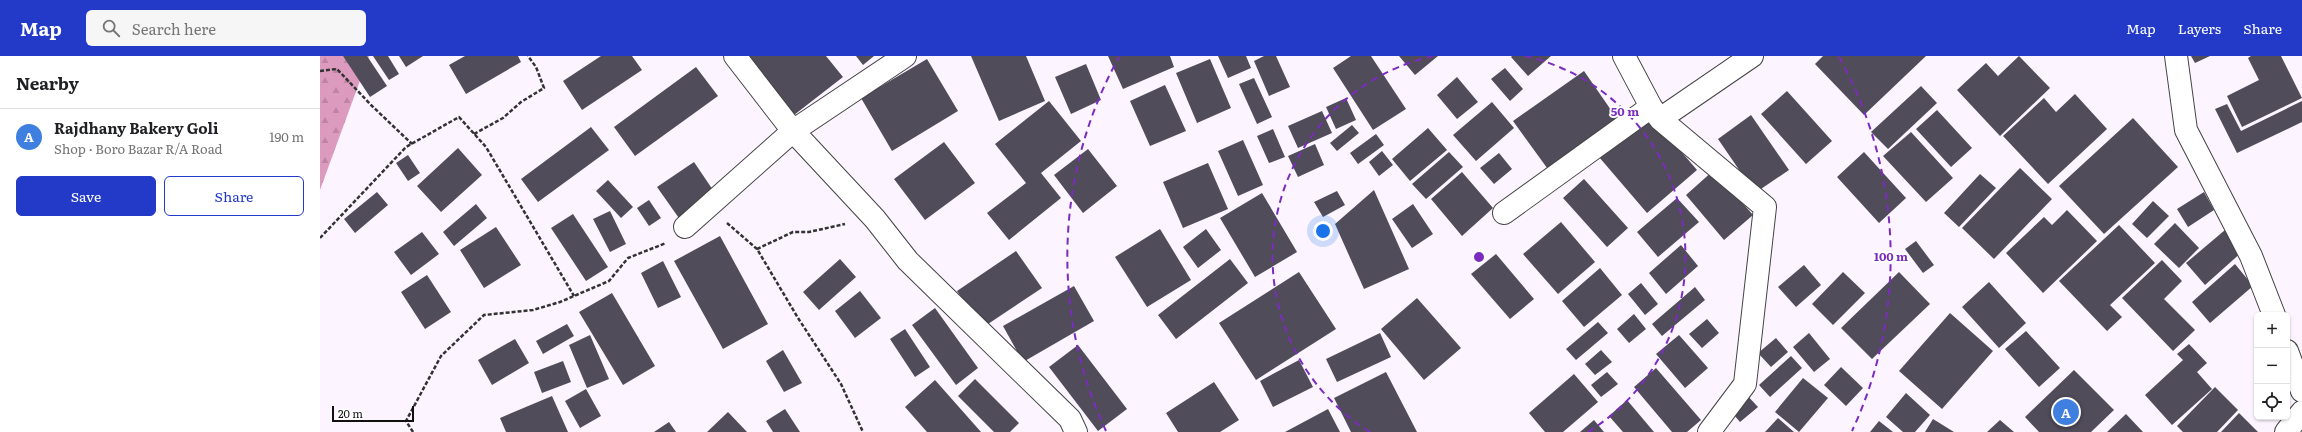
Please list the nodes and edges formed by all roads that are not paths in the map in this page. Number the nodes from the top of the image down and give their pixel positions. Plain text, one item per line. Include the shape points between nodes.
1 (735, 56) edge
2 (905, 56) edge
3 (1624, 56) edge
4 (1752, 56) edge
5 (2176, 56) edge
6 (1656, 113) junction
7 (793, 131) junction
8 (1504, 213) dead end
9 (678, 234) road end
10 (2273, 312) edge
11 (2290, 359) edge
12 (2302, 391) edge
13 (2302, 412) edge
14 (1076, 432) edge
15 (1709, 432) edge
16 (2286, 432) edge

1 - 7 street
2 - 7 street
3 - 6 street
4 - 6 street
5 - 10 street via 2186,130 2251,256
6 - 8 street
6 - 15 street via 1765,207 1745,384
7 - 9 street
7 - 14 street via 875,219 908,261 1070,419
11 - 12 street
13 - 16 street

